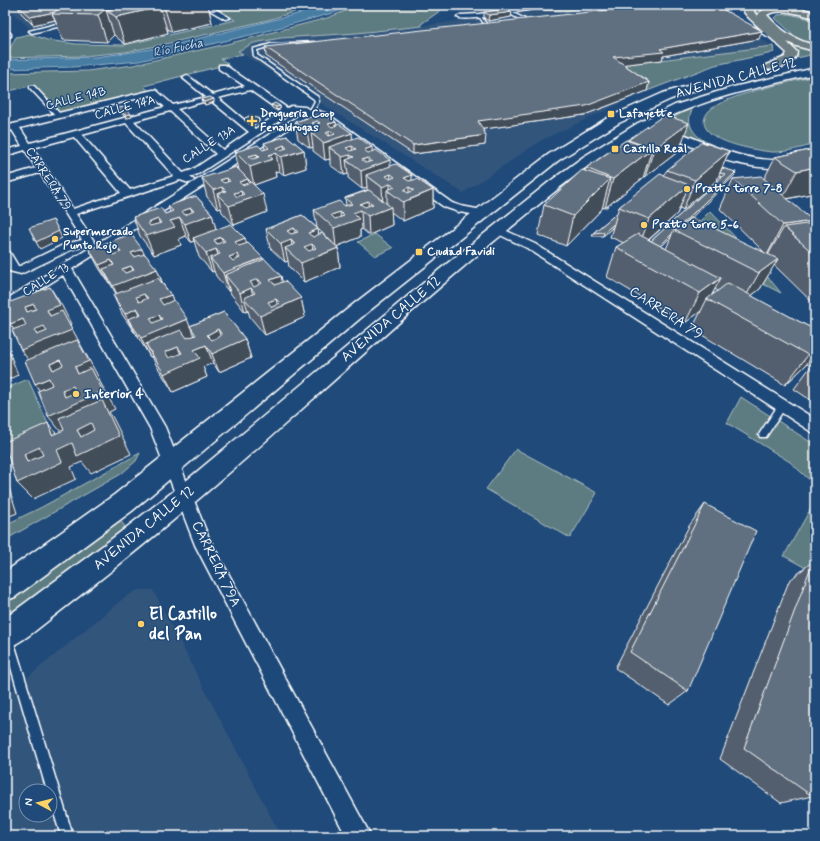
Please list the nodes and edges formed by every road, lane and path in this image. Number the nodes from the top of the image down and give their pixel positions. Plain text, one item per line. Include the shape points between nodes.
1 (204, 5) edge
2 (450, 5) edge
3 (481, 5) edge
4 (544, 5) edge
5 (750, 5) edge
6 (783, 5) edge
7 (796, 5) edge
8 (815, 10) edge
9 (507, 12) junction
10 (815, 14) edge
11 (478, 16) junction
12 (460, 17) dead end
13 (227, 18) dead end
14 (85, 19) dead end
15 (524, 20) junction
16 (529, 20) edge
17 (516, 21) edge
18 (494, 23) edge
19 (486, 24) junction
20 (478, 25) edge
21 (32, 31) edge
22 (316, 43) edge
23 (814, 58) edge
24 (222, 67) dead end
25 (763, 69) joint
26 (187, 77) dead end
27 (32, 87) dead end
28 (251, 87) junction
29 (712, 89) junction
30 (212, 98) junction
31 (172, 108) junction
32 (286, 111) junction
33 (310, 114) junction
34 (693, 115) dead end
35 (59, 116) junction
36 (128, 120) junction
37 (10, 128) edge
38 (697, 131) dead end
39 (254, 132) junction
40 (76, 134) junction
41 (629, 134) junction
42 (28, 147) junction
43 (815, 150) edge
44 (5, 153) edge
45 (222, 154) junction
46 (815, 161) edge
47 (42, 169) junction
48 (181, 177) junction
49 (5, 180) edge
50 (199, 184) junction
51 (128, 194) junction
52 (448, 204) junction
53 (70, 213) junction
54 (483, 213) junction
55 (466, 226) junction
56 (498, 230) junction
57 (91, 246) junction
58 (5, 253) edge
59 (65, 268) junction
60 (5, 306) edge
61 (782, 406) junction
62 (815, 427) edge
63 (763, 435) dead end
64 (171, 464) junction
65 (185, 497) junction
66 (5, 588) edge
67 (6, 634) edge
68 (67, 836) edge
69 (359, 836) edge

1 - 13 street
2 - 3 lane
4 - 9 street
5 - 25 highway via 750,22 779,40 790,49 792,55 789,59
6 - 10 highway
7 - 8 highway
9 - 11 street
9 - 15 lane
10 - 23 highway via 774,10 762,15 790,41
11 - 12 street
11 - 19 lane
14 - 21 street
15 - 16 lane
15 - 17 lane
18 - 19 lane
19 - 20 lane
22 - 33 lane via 271,45 255,49 255,55 316,98 318,101
23 - 25 main road, AVENIDA CALLE 12
23 - 29 main road, AVENIDA CALLE 12
24 - 28 street
26 - 30 street
27 - 35 lane
28 - 30 street, CALLE 14A
28 - 32 street
29 - 34 main road
29 - 41 main road, AVENIDA CALLE 12
29 - 54 main road, AVENIDA CALLE 12 via 647,104 595,131 550,161
30 - 31 street, CALLE 14A
30 - 39 street
31 - 35 street, CALLE 14B via 153,92
31 - 36 street, CALLE 14A
31 - 45 street
32 - 33 street via 297,108
32 - 39 street, CALLE 13A
33 - 50 street, CALLE 13 via 300,117
33 - 52 street via 326,116
35 - 37 street, CALLE 14B
36 - 40 street, CALLE 14A
36 - 48 street
37 - 42 street, CARRERA 79
38 - 43 main road via 718,146 758,156 785,157
39 - 45 street, CALLE 13A
40 - 42 street, CALLE 14A
40 - 51 street
41 - 46 main road via 650,130 672,133 728,156 761,164 793,165
41 - 56 main road, AVENIDA CALLE 12 via 587,160
42 - 44 street, CALLE 14A
42 - 47 street, CARRERA 79
45 - 48 street, CALLE 13A via 195,172
47 - 49 street
47 - 53 street, CARRERA 79
48 - 50 street
48 - 51 street, CALLE 13A
50 - 57 street, CALLE 13
51 - 53 street, CALLE 13A
52 - 54 street via 470,212
52 - 55 street
53 - 57 street, CARRERA 79
54 - 55 main road, AVENIDA CALLE 12
55 - 64 main road, AVENIDA CALLE 12
56 - 61 street, CARRERA 79 via 542,253
56 - 65 main road, AVENIDA CALLE 12 via 350,353
57 - 58 street via 69,246 21,270 13,268
57 - 59 street, CALLE 13
59 - 60 street, CALLE 13
59 - 64 street, CARRERA 79A via 157,427
61 - 62 street, CARRERA 79
61 - 63 lane
64 - 65 street, CARRERA 79A
64 - 66 main road, AVENIDA CALLE 12 via 123,503
65 - 67 main road, AVENIDA CALLE 12
65 - 69 street, CARRERA 79A via 201,539
67 - 68 lane

